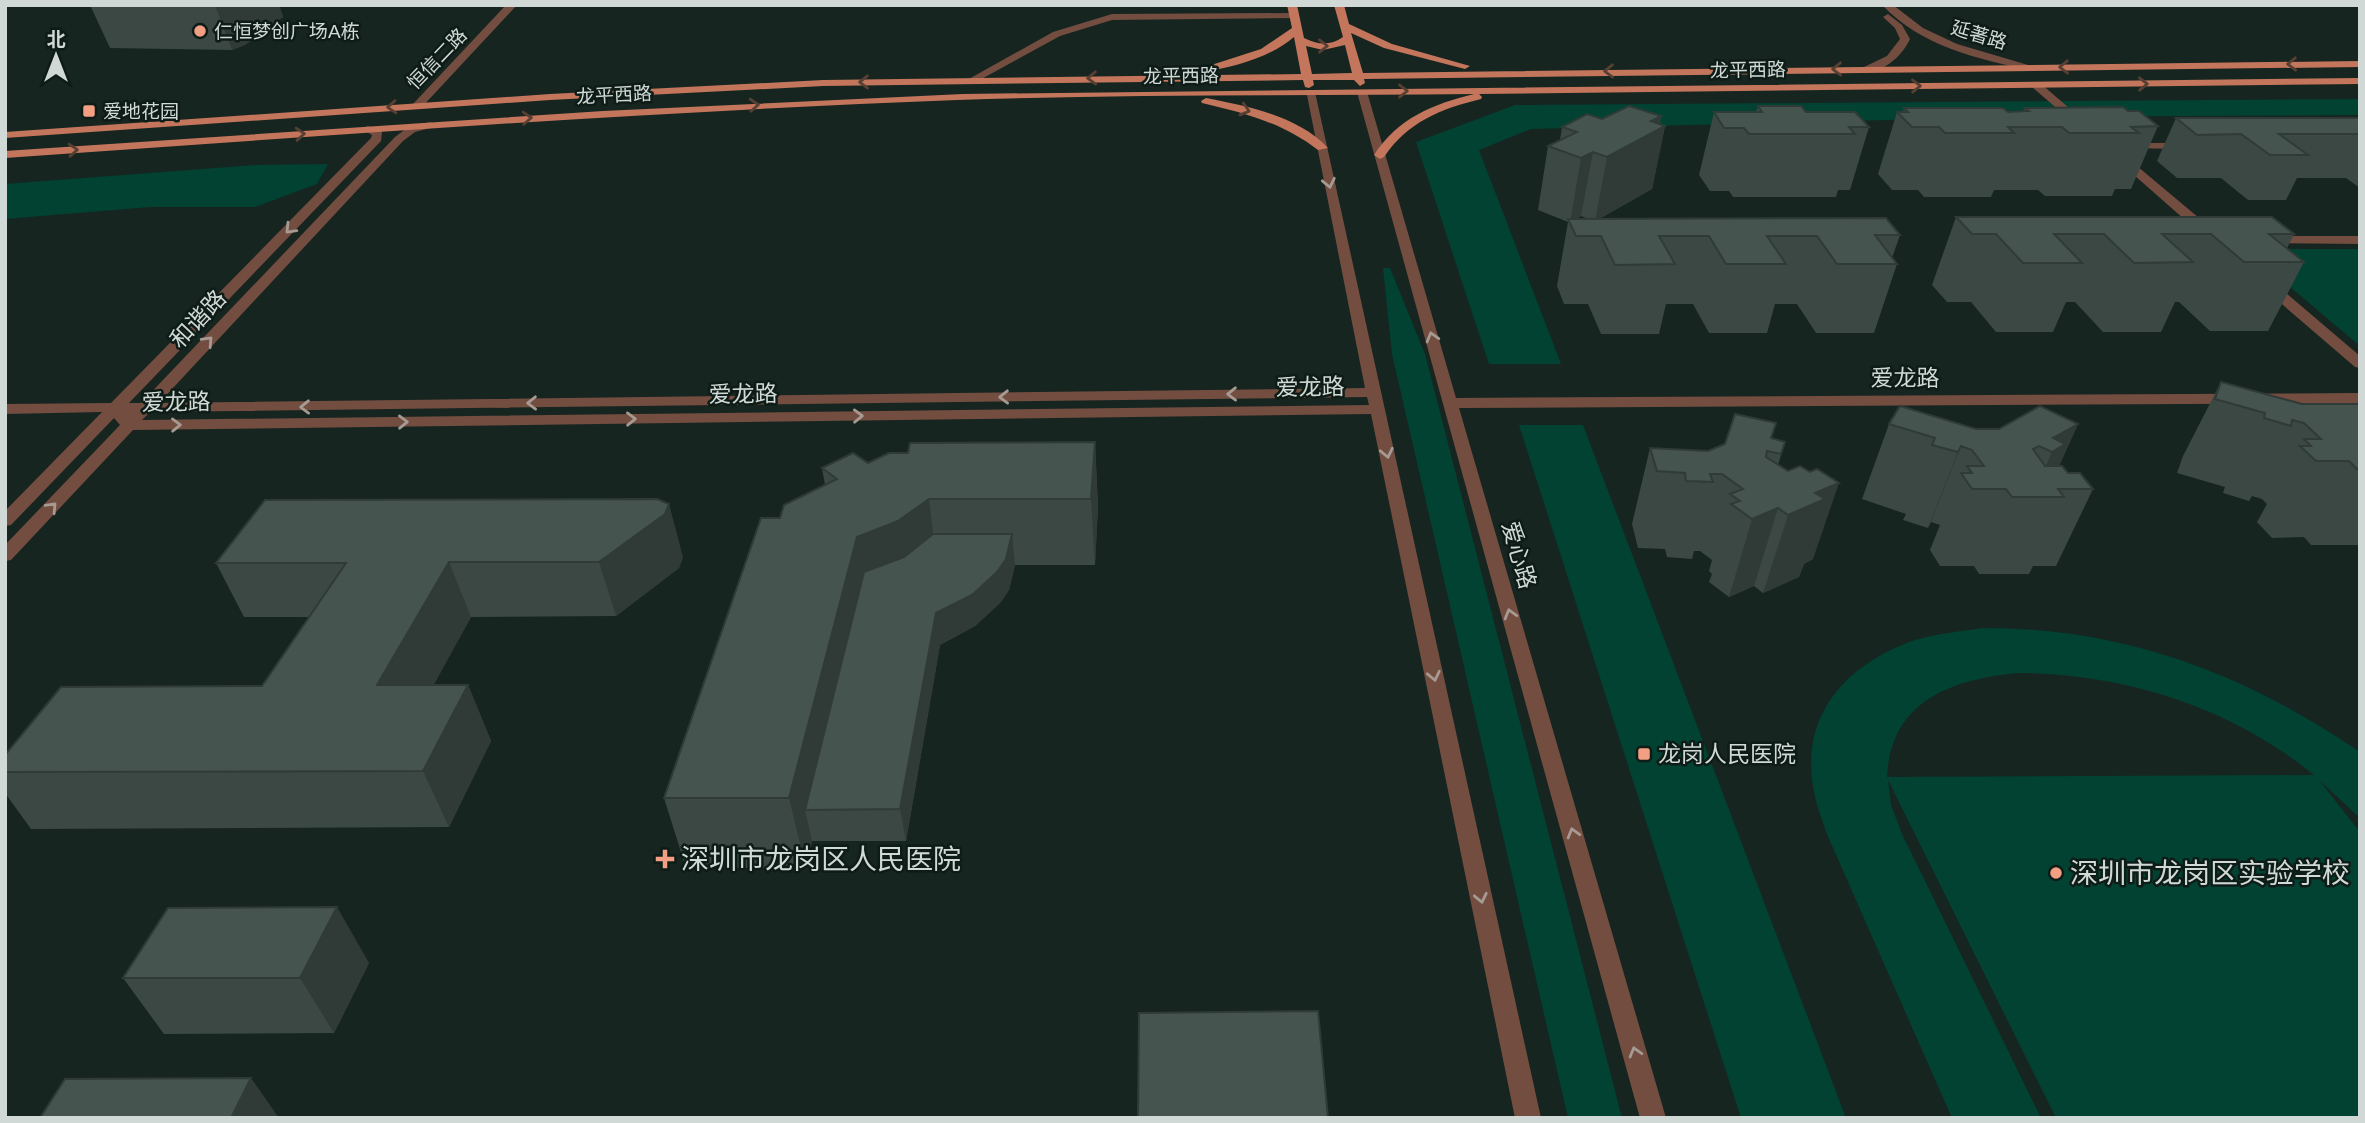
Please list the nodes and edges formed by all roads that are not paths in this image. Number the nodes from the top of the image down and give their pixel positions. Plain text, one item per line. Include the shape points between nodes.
1 (512, 5) edge
2 (1339, 5) edge
3 (1875, 5) edge
4 (1887, 5) edge
5 (1293, 10) edge
6 (1345, 26) junction
7 (1297, 34) junction
8 (1348, 38) junction
9 (2360, 64) edge
10 (2030, 67) junction
11 (1868, 69) junction
12 (1517, 72) junction
13 (1357, 75) junction
14 (1138, 78) junction
15 (972, 80) junction
16 (2360, 81) edge
17 (1309, 84) junction
18 (2036, 85) junction
19 (1529, 90) junction
20 (1362, 92) junction
21 (1154, 94) junction
22 (417, 106) junction
23 (430, 125) junction
24 (2087, 129) edge
25 (368, 130) junction
26 (5, 135) edge
27 (2200, 146) edge
28 (1322, 148) junction
29 (5, 155) edge
30 (1380, 155) junction
31 (2216, 240) edge
32 (2255, 240) edge
33 (2360, 240) edge
34 (2257, 276) edge
35 (2360, 364) edge
36 (2360, 398) edge
37 (1376, 400) junction
38 (1451, 403) junction
39 (5, 409) edge
40 (115, 409) junction
41 (144, 409) junction
42 (129, 425) junction
43 (5, 521) edge
44 (5, 556) edge
45 (1528, 1118) edge
46 (1653, 1118) edge

1 - 22 street, 恒信二路
2 - 6 main road, 爱心路
3 - 11 street via 1905,39 1888,61
4 - 10 street, 延著路 via 1932,39
5 - 7 main road
5 - 15 street via 1085,21
6 - 8 main road, 爱心路
6 - 12 main road via 1414,54
7 -> 8 main road via 1310,46 1340,45
7 - 14 main road via 1239,61
7 - 17 main road
8 - 13 main road, 爱心路
9 -> 10 main road, 龙平西路
10 - 11 main road, 龙平西路
11 -> 12 main road, 龙平西路
12 - 13 main road, 龙平西路
13 - 17 main road, 龙平西路
13 - 20 main road, 爱心路
14 -> 15 main road, 龙平西路
14 - 17 main road, 龙平西路
15 -> 22 main road, 龙平西路 via 713,88
18 -> 16 main road, 龙平西路
17 - 20 main road, 龙平西路
17 - 21 main road, 龙平西路
17 - 28 street
19 -> 18 main road, 龙平西路
18 - 24 street
20 -> 19 main road, 龙平西路
19 - 30 main road via 1471,99 1424,114 1396,131
20 - 30 street, 爱心路
23 -> 21 main road, 龙平西路 via 805,103
21 -> 28 main road via 1262,115 1305,134
22 -> 26 main road, 龙平西路
23 - 25 main road, 龙平西路
41 -> 23 street, 和谐路 via 399,139
29 -> 25 main road, 龙平西路
25 -> 40 street, 和谐路 via 378,134 377,139
27 - 31 street via 2114,146
28 -> 37 street
38 -> 30 street, 爱心路
32 - 33 street
34 - 35 street
36 - 38 street, 爱龙路
37 -> 41 street, 爱龙路
42 -> 37 street, 爱龙路
37 -> 45 street
46 -> 38 street, 爱心路
39 - 40 street
40 - 41 street, 爱龙路
40 - 42 street, 爱龙路
40 - 43 street, 和谐路
41 - 42 street, 和谐路
44 -> 42 street, 和谐路

